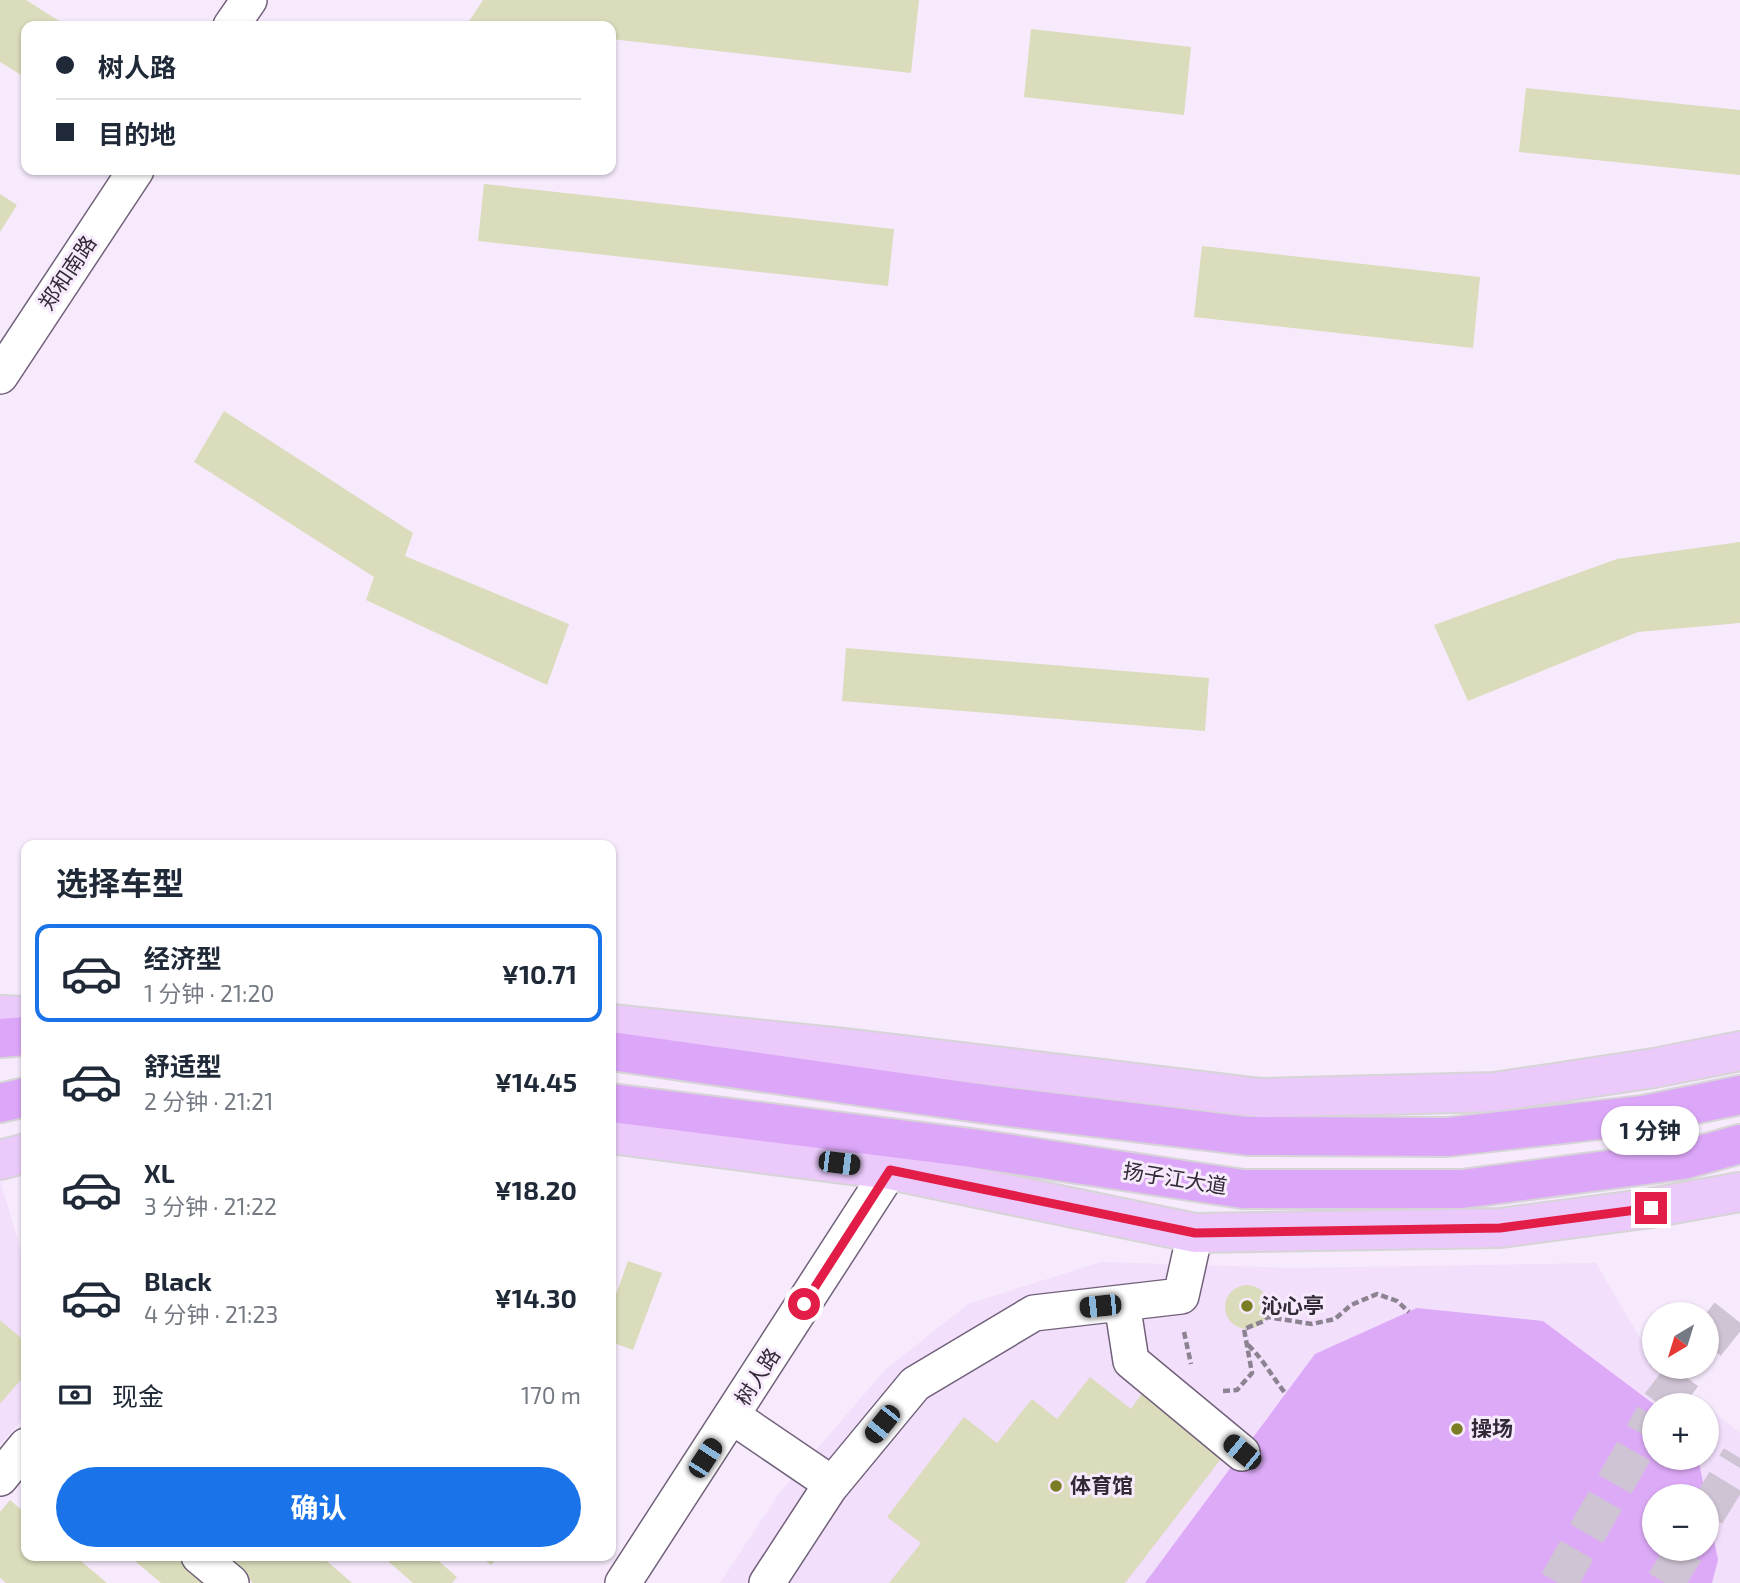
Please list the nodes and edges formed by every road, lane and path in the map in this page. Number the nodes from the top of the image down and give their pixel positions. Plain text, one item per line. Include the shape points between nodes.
1 (249, 0) edge
2 (235, 21) edge
3 (133, 175) edge
4 (0, 376) edge
5 (0, 1015) edge
6 (21, 1016) edge
7 (616, 1025) edge
8 (21, 1036) edge
9 (0, 1038) edge
10 (1740, 1051) edge
11 (616, 1052) edge
12 (1740, 1094) edge
13 (21, 1098) edge
14 (0, 1103) edge
15 (616, 1104) edge
16 (616, 1135) edge
17 (1740, 1144) edge
18 (21, 1154) edge
19 (0, 1160) edge
20 (890, 1170) junction
21 (1740, 1192) edge
22 (1195, 1233) junction
23 (1181, 1296) junction
24 (1122, 1303) junction
25 (1409, 1312) dead end
26 (1246, 1343) junction
27 (1192, 1373) dead end
28 (1211, 1391) dead end
29 (1286, 1394) dead end
30 (732, 1416) junction
31 (21, 1452) edge
32 (1242, 1452) dead end
33 (0, 1478) edge
34 (832, 1484) junction
35 (205, 1561) edge
36 (231, 1583) edge
37 (623, 1583) edge
38 (767, 1583) edge

1 - 2 street
3 - 4 street, 郑和南路
5 - 6 main road
7 - 10 main road via 1261,1098 1495,1092 1654,1069
8 - 9 highway
11 - 12 highway via 1248,1136 1447,1138 1643,1115
13 - 14 highway
15 - 17 highway, 扬子江大道 via 971,1147 1243,1189 1462,1189 1683,1160
16 - 20 main road
18 - 19 main road
20 - 22 main road
20 - 30 street, 树人路
21 - 22 main road via 1500,1228
22 - 23 street
23 - 24 street
23 - 27 path
24 - 32 street via 1131,1361
24 - 34 street via 1034,1313 915,1384
25 - 26 path via 1397,1301 1377,1294 1351,1305 1335,1319 1312,1324 1266,1317 1244,1329
26 - 28 path via 1252,1373 1237,1390
26 - 29 path
30 - 34 street
30 - 37 street, 树人路
31 - 33 street
34 - 38 street
35 - 36 street

